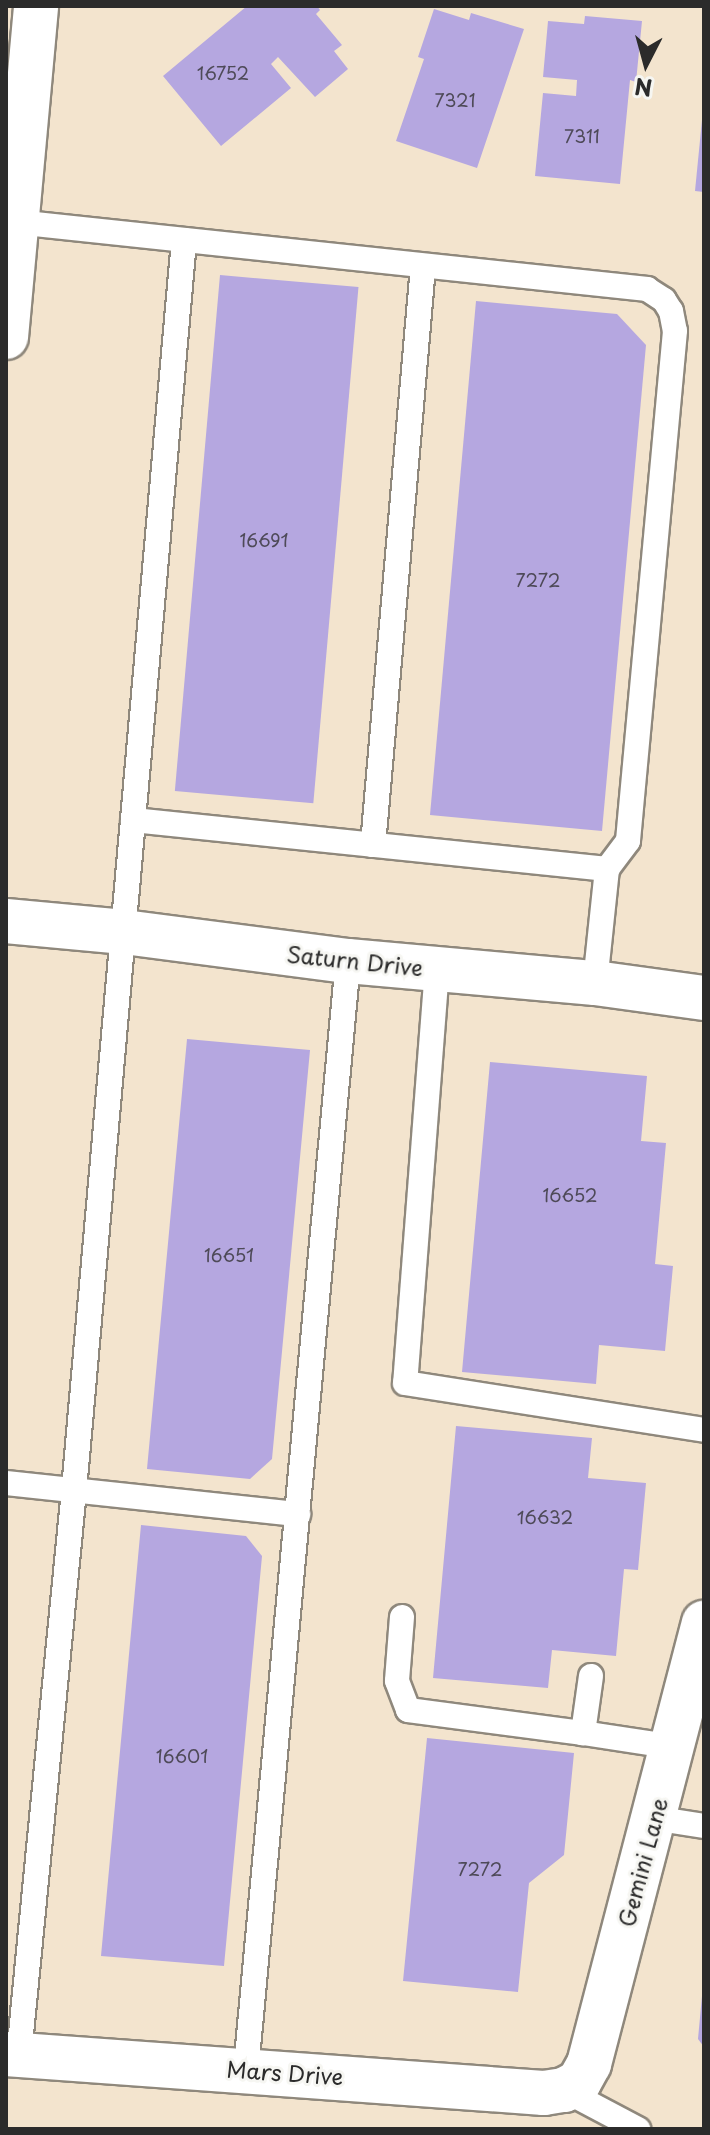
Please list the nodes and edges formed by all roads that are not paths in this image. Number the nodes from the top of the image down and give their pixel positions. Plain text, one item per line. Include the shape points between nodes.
1 (36, 6) edge
2 (16, 222) junction
3 (184, 240) junction
4 (423, 266) junction
5 (6, 337) edge
6 (133, 820) junction
7 (373, 845) junction
8 (607, 869) junction
9 (6, 921) edge
10 (124, 932) junction
11 (348, 961) junction
12 (437, 969) junction
13 (595, 983) junction
14 (704, 998) edge
15 (704, 1430) edge
16 (6, 1483) edge
17 (74, 1490) junction
18 (298, 1514) junction
19 (402, 1617) dead end
20 (704, 1623) edge
21 (591, 1676) dead end
22 (583, 1733) junction
23 (674, 1747) junction
24 (653, 1818) junction
25 (704, 1826) edge
26 (10, 2057) edge
27 (246, 2069) junction
28 (564, 2090) junction
29 (638, 2129) edge

1 - 2 street
2 - 3 lane
2 - 5 street
3 - 4 lane
3 - 6 lane
4 - 7 lane
4 - 8 lane via 647,289 671,311 675,331 628,841
6 - 7 lane
6 - 10 lane
7 - 8 lane
8 - 13 lane
9 - 10 street, Saturn Drive
10 - 11 street, Saturn Drive
10 - 17 lane
11 - 12 street, Saturn Drive
11 - 18 lane
12 - 13 street, Saturn Drive
12 - 15 lane via 405,1383
13 - 14 street, Saturn Drive
16 - 17 lane
17 - 18 lane
17 - 26 lane
18 - 27 lane
19 - 22 lane via 397,1681 408,1710
20 - 23 street, Gemini Lane
21 - 22 lane
22 - 23 lane
23 - 24 street, Gemini Lane
24 - 25 lane
24 - 28 street, Gemini Lane via 589,2064 579,2082
26 - 27 street, Mars Drive
27 - 28 street, Mars Drive via 544,2093
28 - 29 lane

